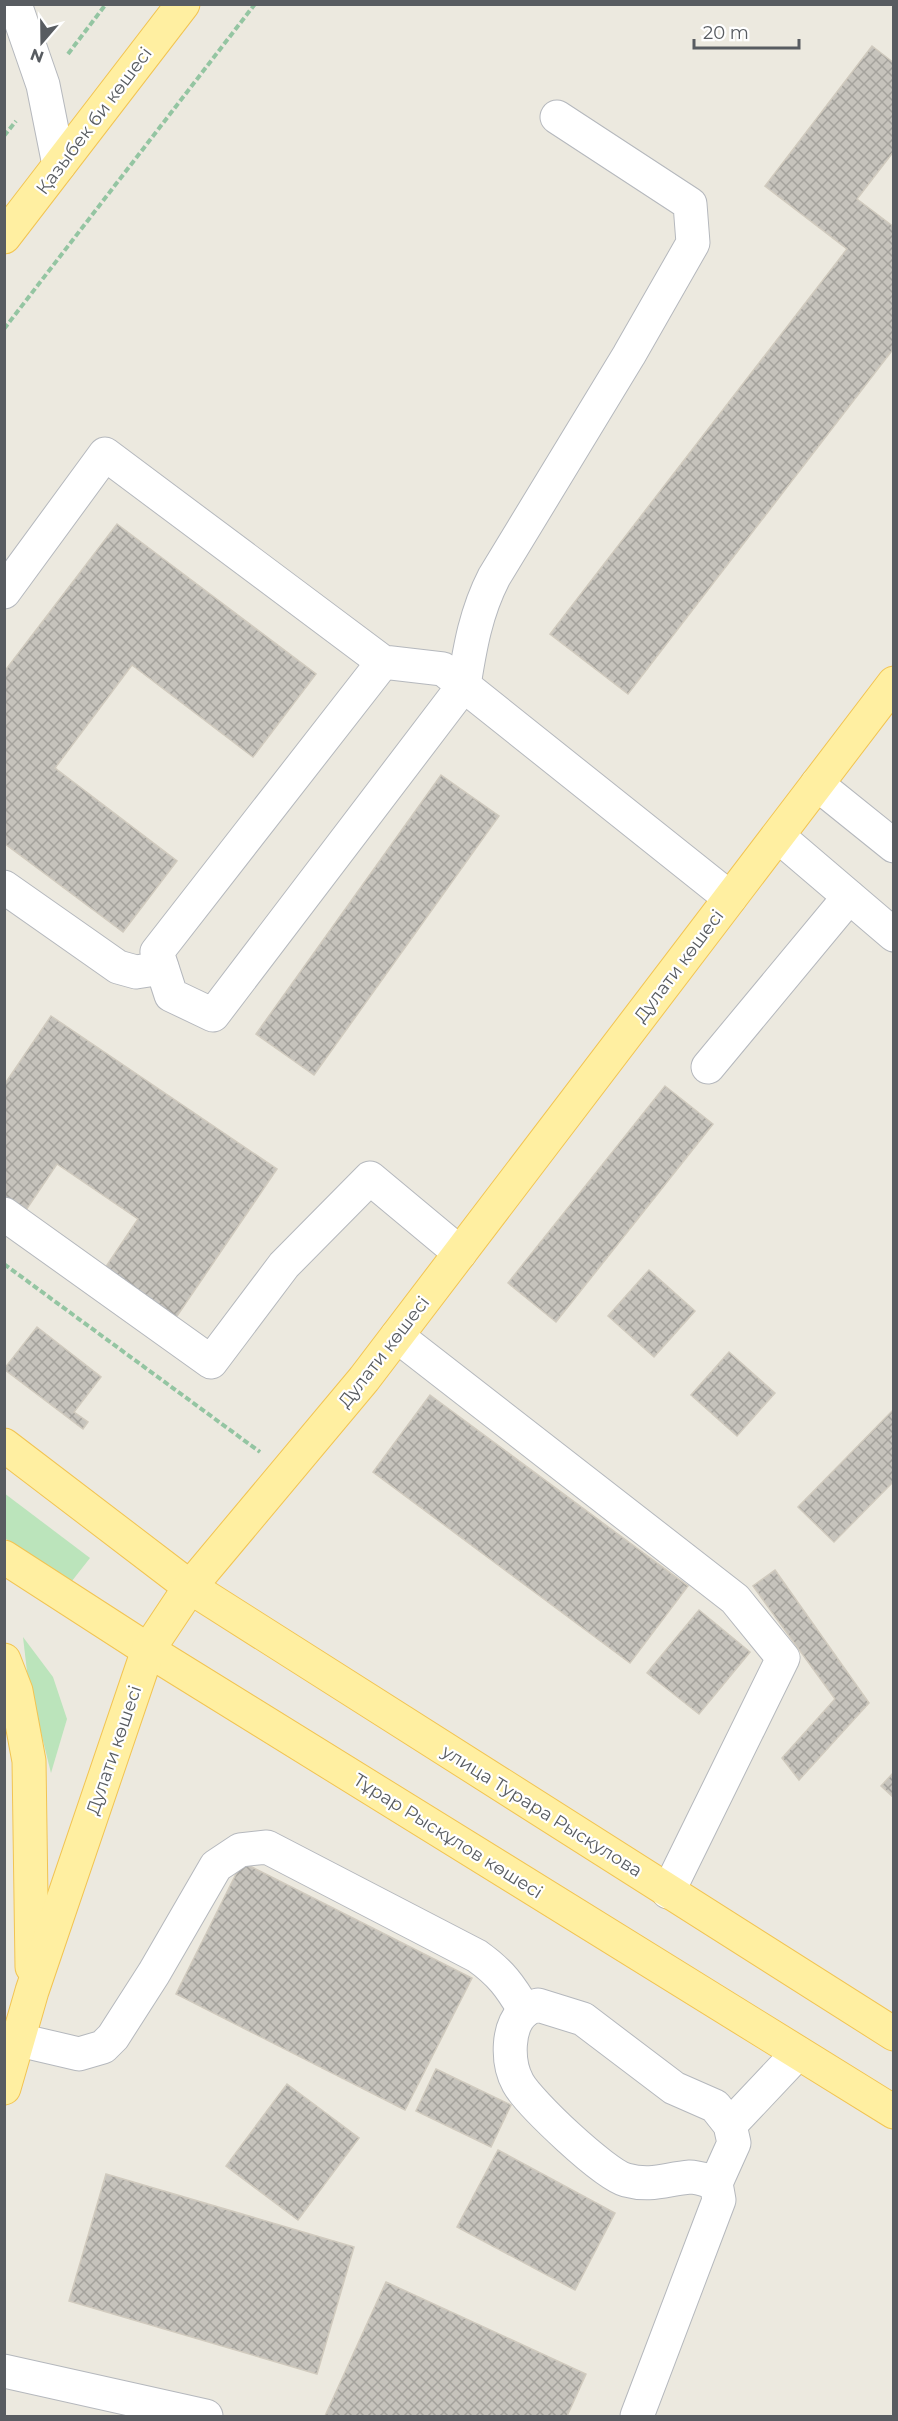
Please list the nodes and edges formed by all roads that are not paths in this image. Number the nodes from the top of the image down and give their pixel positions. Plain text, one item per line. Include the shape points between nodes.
1 (12, 4) edge
2 (183, 4) edge
3 (557, 117) dead end
4 (59, 165) junction
5 (4, 237) edge
6 (4, 592) edge
7 (383, 662) junction
8 (894, 683) edge
9 (464, 685) junction
10 (817, 784) junction
11 (778, 836) junction
12 (894, 846) edge
13 (4, 886) edge
14 (849, 897) junction
15 (730, 898) junction
16 (894, 935) edge
17 (162, 968) junction
18 (708, 1067) dead end
19 (4, 1214) edge
20 (460, 1253) junction
21 (397, 1336) junction
22 (4, 1445) edge
23 (4, 1557) edge
24 (190, 1587) junction
25 (148, 1650) junction
26 (4, 1660) edge
27 (668, 1892) junction
28 (32, 1991) junction
29 (525, 2011) junction
30 (894, 2034) edge
31 (12, 2040) edge
32 (798, 2053) junction
33 (4, 2088) edge
34 (894, 2112) edge
35 (730, 2125) junction
36 (717, 2183) junction
37 (4, 2371) edge
38 (206, 2416) edge
39 (637, 2416) edge

1 - 4 lane via 44,85
2 - 4 main road, Қазыбек би көшесі
3 - 9 lane via 690,204 693,243 482,600
4 - 5 main road, Қазыбек би көшесі
6 - 7 lane via 105,454
7 - 9 lane via 443,669
7 - 17 lane via 157,952
8 - 10 main road, Дулати көшесі
9 - 15 lane
9 - 17 lane via 213,1015 171,995
10 - 11 main road, Дулати көшесі
10 - 12 lane
11 - 14 lane
11 - 15 main road, Дулати көшесі
13 - 17 lane via 118,967 136,972
14 - 16 lane
14 - 18 lane
15 - 20 main road, Дулати көшесі
19 - 20 lane via 211,1362 284,1265 370,1178
20 - 21 main road, Дулати көшесі
21 - 24 main road, Дулати көшесі
21 - 27 lane via 735,1599 783,1658
22 - 24 main road
23 - 25 main road, Тұрар Рыскұлов көшесі
24 - 25 main road, Дулати көшесі
24 - 27 main road, улица Турара Рыскулова
25 - 28 main road, Дулати көшесі
25 - 32 main road, Тұрар Рыскұлов көшесі
26 - 28 main road via 16,1691 29,1761
27 - 30 main road, улица Турара Рыскулова
28 - 31 main road, Дулати көшесі
29 - 31 lane via 510,1984 477,1956 267,1847 240,1850 216,1866 154,1973 103,2047 79,2054
29 - 35 lane via 538,2005 583,2019 674,2088 715,2106
29 - 36 lane via 517,2022 509,2059 518,2084 592,2159 625,2180 658,2184 691,2177
31 - 33 main road, Дулати көшесі
32 - 34 main road, Тұрар Рыскұлов көшесі
32 - 35 lane
35 - 36 lane via 734,2143
36 - 39 lane via 719,2200
37 - 38 lane

